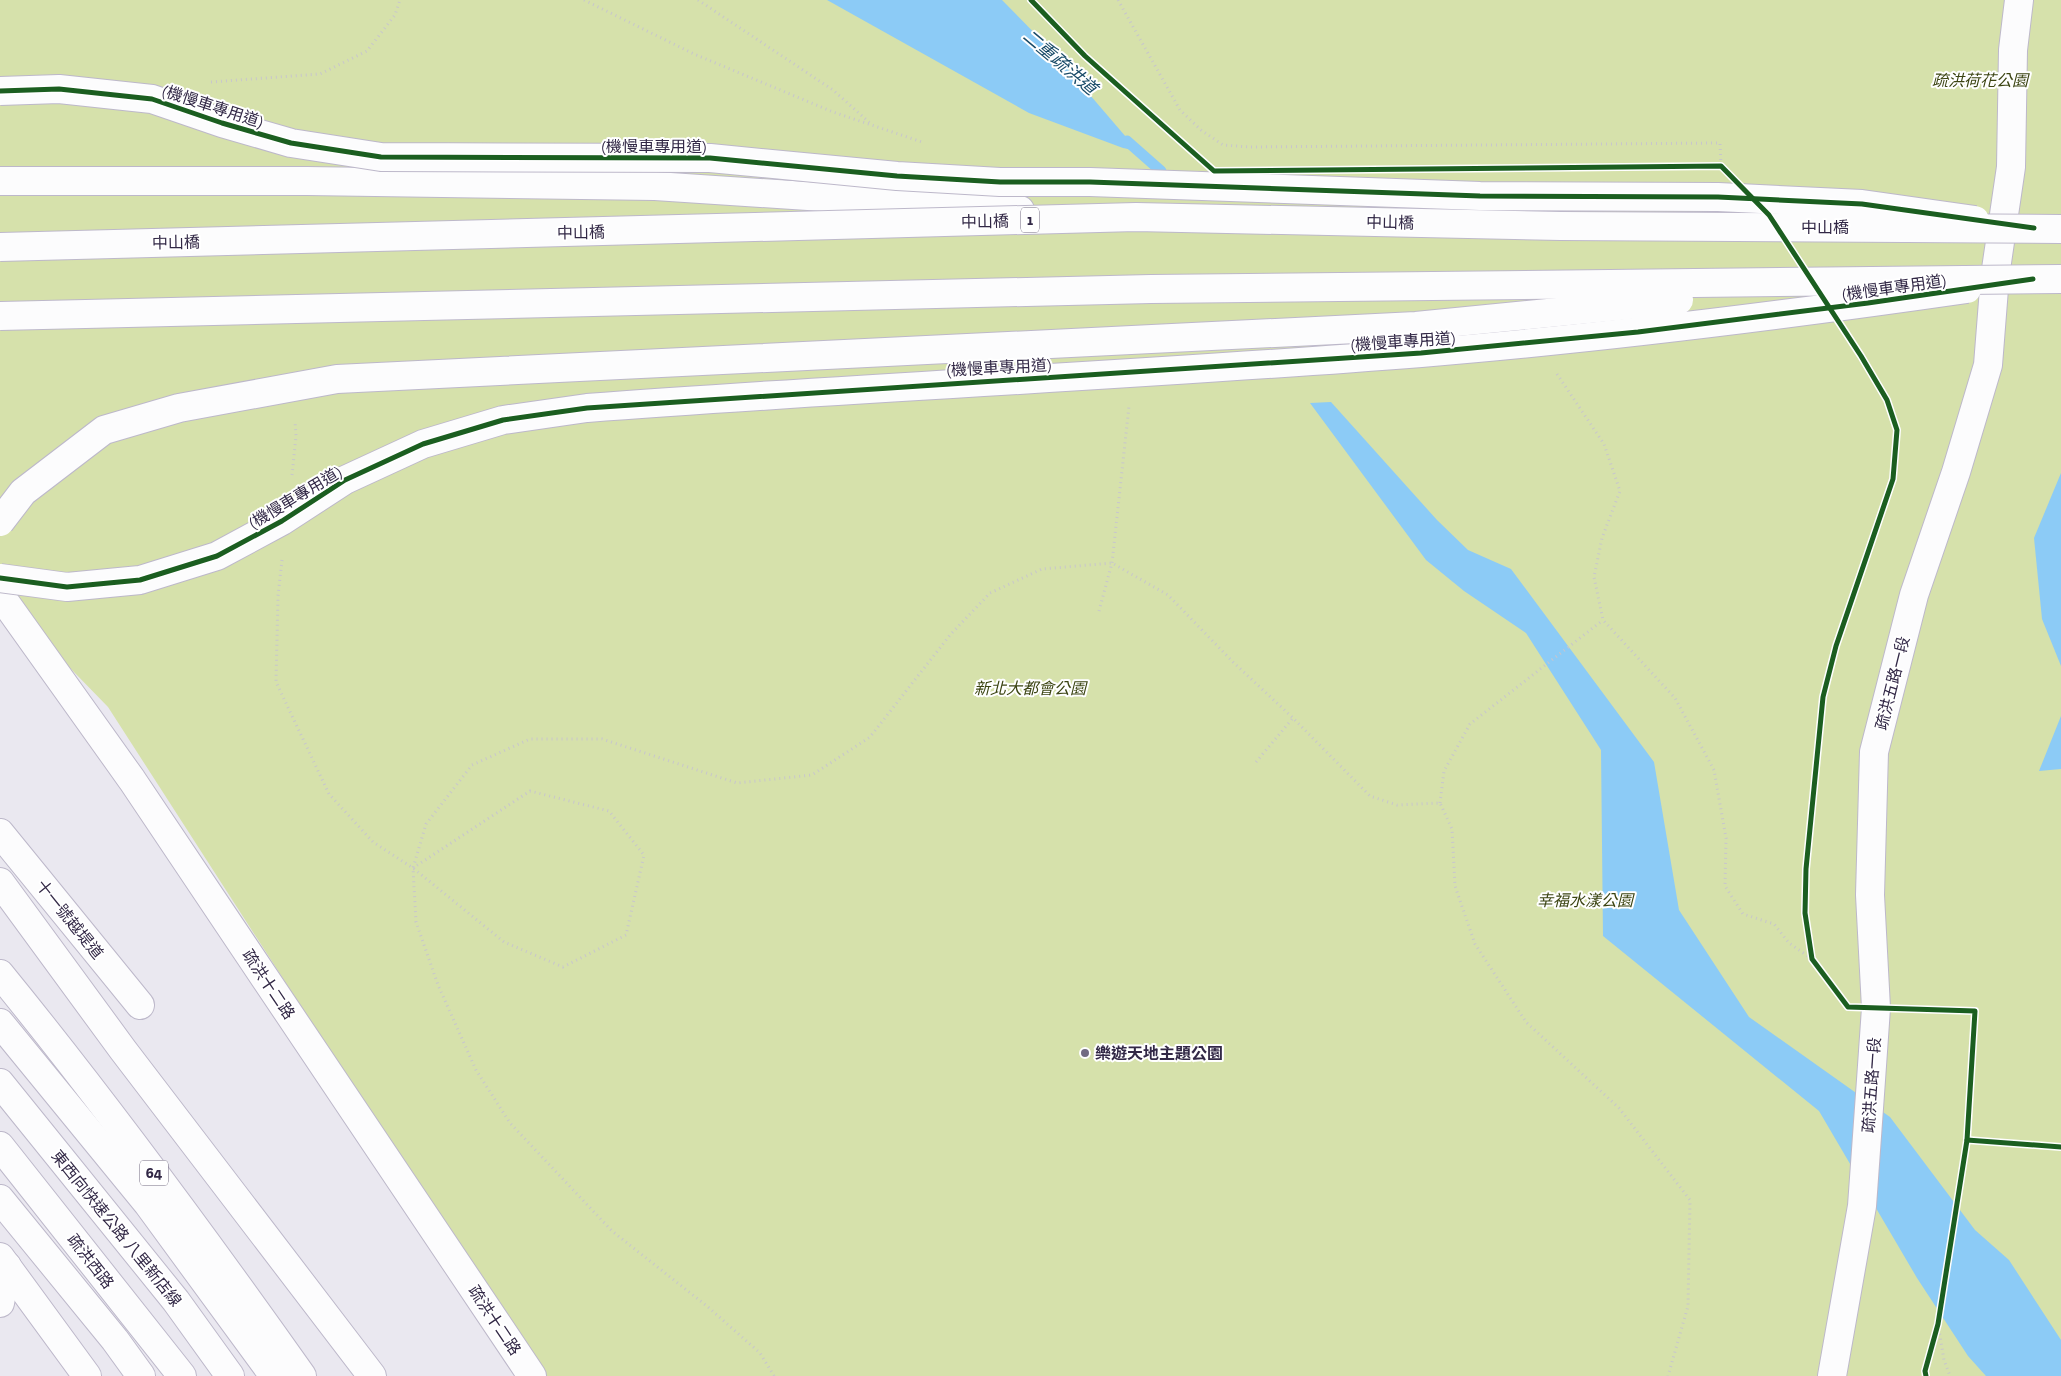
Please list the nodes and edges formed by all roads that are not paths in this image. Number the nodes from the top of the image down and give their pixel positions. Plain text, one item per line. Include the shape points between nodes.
1 (2019, 0) edge
2 (0, 91) edge
3 (0, 181) edge
4 (1136, 217) junction
5 (2034, 228) junction
6 (2061, 228) edge
7 (0, 247) edge
8 (2033, 279) junction
9 (2061, 279) edge
10 (1866, 282) junction
11 (0, 316) edge
12 (0, 522) edge
13 (0, 578) edge
14 (0, 595) edge
15 (0, 833) edge
16 (0, 882) edge
17 (0, 974) edge
18 (140, 1005) dead end
19 (0, 1023) edge
20 (0, 1083) edge
21 (0, 1146) edge
22 (0, 1199) edge
23 (3, 1262) edge
24 (0, 1303) edge
25 (87, 1376) edge
26 (141, 1376) edge
27 (182, 1376) edge
28 (230, 1376) edge
29 (274, 1376) edge
30 (302, 1376) edge
31 (372, 1376) edge
32 (532, 1376) edge
33 (1832, 1376) edge

1 - 33 main road, 疏洪五路一段 via 2013,50 2011,168 1995,276 1988,365 1914,595 1874,752 1870,895 1876,1008 1862,1206
2 - 5 main road, (機慢車專用道), bridge via 59,89 152,99 291,143 381,157 710,158 897,176 1000,182 1090,182 1480,196 1718,197 1862,204
3 - 4 main road, bridge via 655,186
4 - 5 main road, 中山橋 / 1, bridge via 1562,226
4 - 7 main road, 中山橋 / 1, bridge
5 - 6 main road, 中山橋 / 1, bridge
8 - 9 main road, bridge
8 - 10 main road, bridge
8 - 13 main road, (機慢車專用道), bridge via 1868,304 1648,331 1431,352 586,408 503,420 422,444 345,480 282,521 217,556 140,580 67,587
10 - 11 main road, bridge via 1142,289
10 - 12 main road, bridge via 1416,326 336,379 179,408 104,430 23,492
14 - 32 main road, 疏洪十二路 via 132,780
15 - 18 main road, 十一號越堤道
16 - 31 main road via 123,1050
17 - 30 main road, 64 via 76,1068 234,1279
19 - 29 main road via 148,1204
20 - 28 main road, 東西向快速公路 八里新店線 via 176,1300
21 - 27 main road, 疏洪西路
22 - 26 main road
23 - 24 main road
23 - 25 main road

